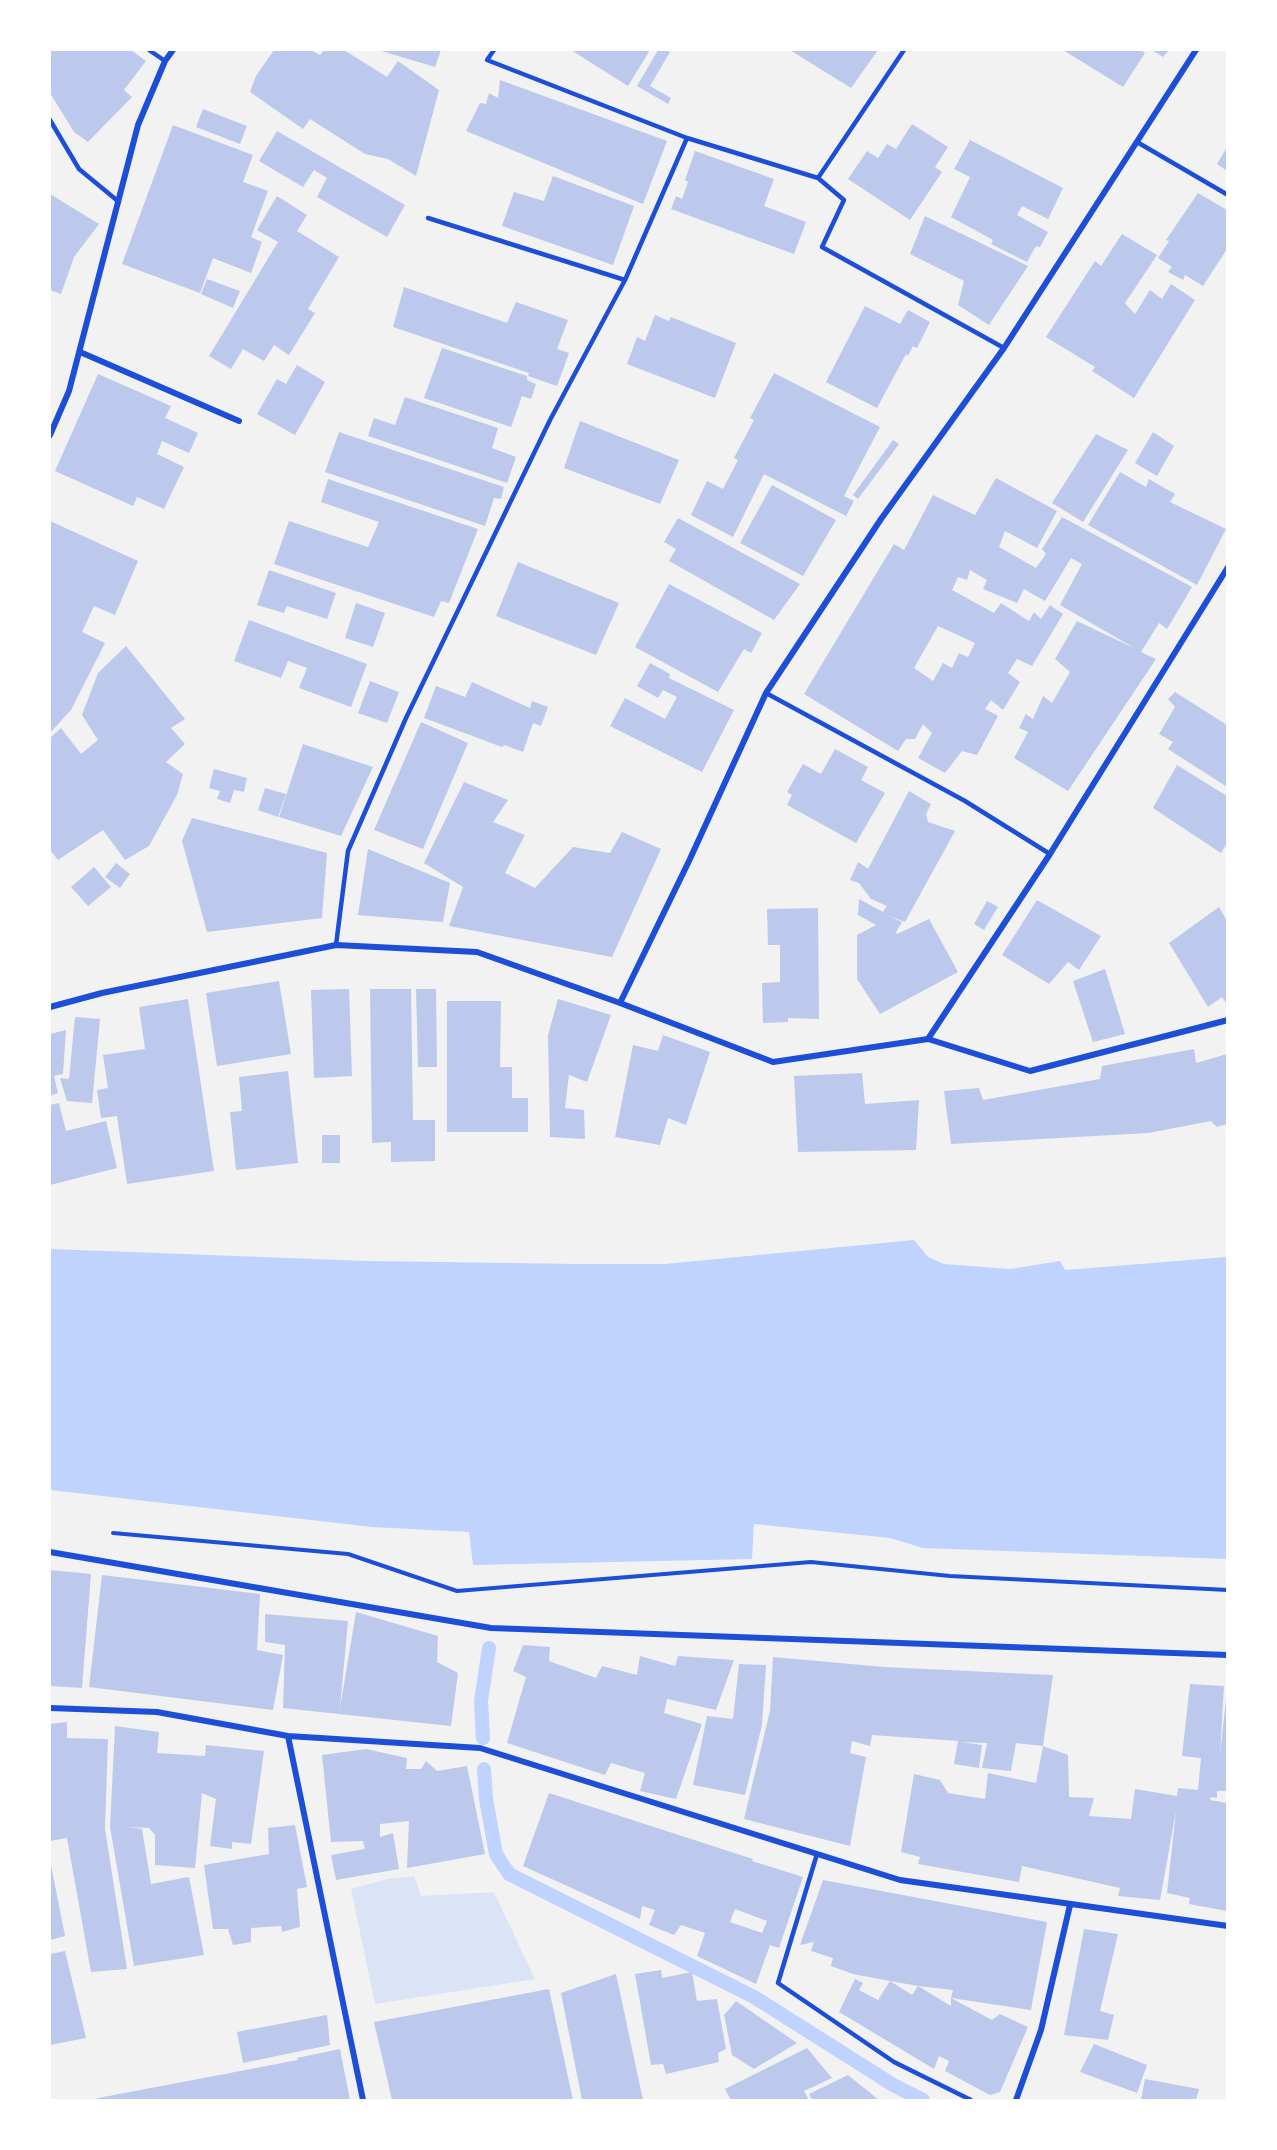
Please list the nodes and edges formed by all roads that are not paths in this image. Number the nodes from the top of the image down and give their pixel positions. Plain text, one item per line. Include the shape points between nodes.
1 (149, 50) edge
2 (173, 50) edge
3 (494, 50) edge
4 (904, 50) edge
5 (1196, 50) edge
6 (165, 61) junction
7 (50, 120) edge
8 (687, 138) junction
9 (1137, 142) junction
10 (818, 178) junction
11 (1227, 195) edge
12 (119, 202) junction
13 (428, 218) dead end
14 (625, 280) junction
15 (1004, 348) junction
16 (80, 352) junction
17 (239, 421) dead end
18 (50, 435) edge
19 (1227, 567) edge
20 (766, 693) junction
21 (1050, 854) junction
22 (336, 945) junction
23 (620, 1003) junction
24 (50, 1007) edge
25 (1227, 1020) edge
26 (928, 1039) junction
27 (50, 1552) edge
28 (1227, 1654) edge
29 (50, 1708) edge
30 (288, 1736) junction
31 (817, 1854) junction
32 (1070, 1905) junction
33 (1227, 1926) edge
34 (363, 2100) edge
35 (971, 2100) edge
36 (1016, 2100) edge

1 - 6 lane
2 - 6 street
3 - 8 lane via 487,60
4 - 10 lane
5 - 9 street
6 - 12 street via 138,125
7 - 12 lane via 79,169
8 - 10 lane
8 - 14 lane
9 - 11 lane
9 - 15 street
10 - 15 lane via 844,200 822,247
12 - 16 street
13 - 14 lane
14 - 22 lane via 550,420 406,718 348,851
15 - 20 street via 881,519
16 - 17 street
16 - 18 street
19 - 21 street
20 - 21 lane via 965,801
20 - 23 street
21 - 26 street
22 - 23 street via 477,952
22 - 24 street
23 - 26 street via 773,1062
25 - 26 street via 1030,1071
27 - 28 street via 491,1628
29 - 30 street via 157,1712
30 - 31 street via 480,1748
30 - 34 street
31 - 32 street via 900,1880
31 - 35 lane via 778,1983 894,2062
32 - 33 street
32 - 36 street via 1041,2030

